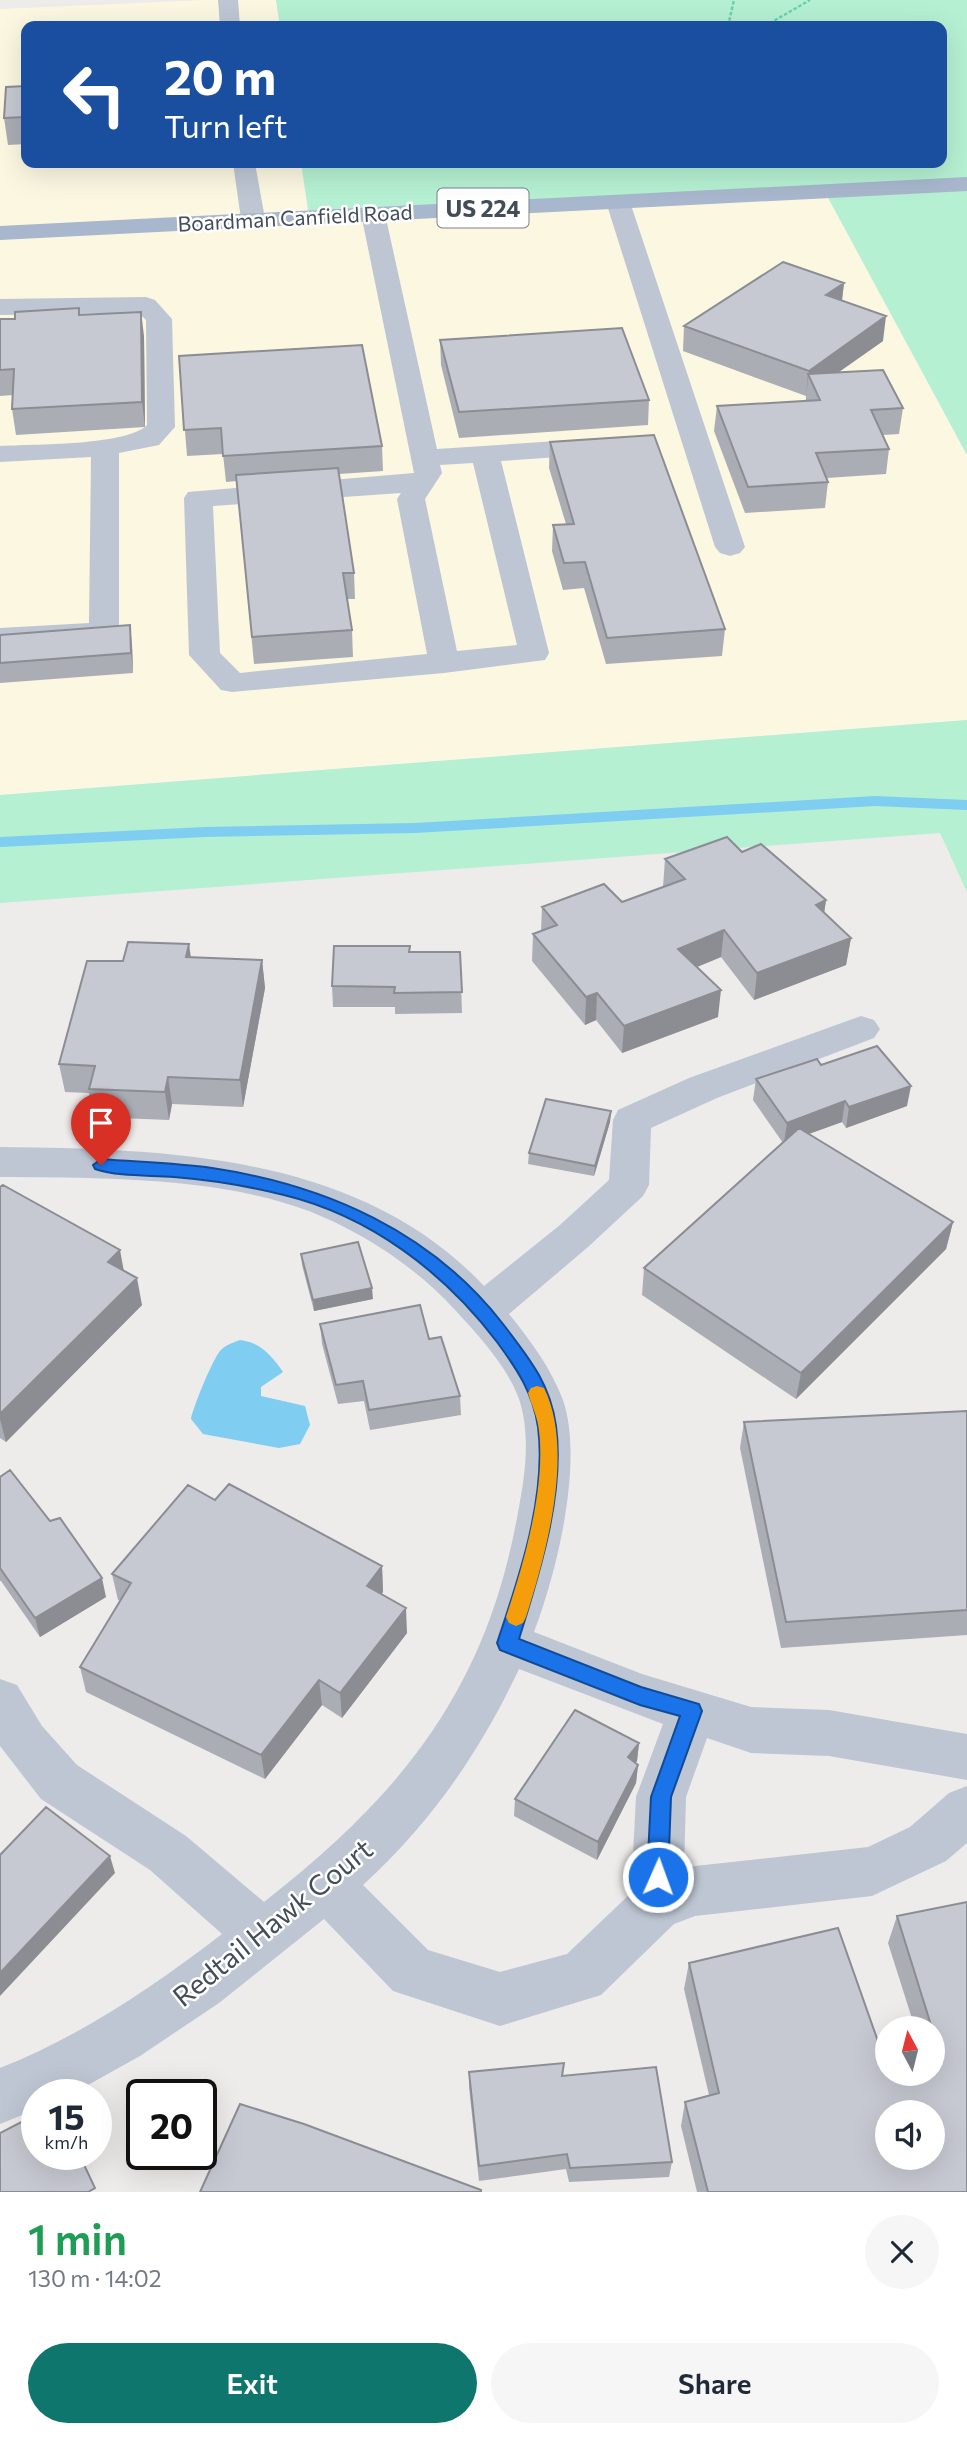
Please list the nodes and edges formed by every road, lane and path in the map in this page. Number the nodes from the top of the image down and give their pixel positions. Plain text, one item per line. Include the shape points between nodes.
1 (228, 0) edge
2 (734, 0) edge
3 (810, 0) edge
4 (230, 21) edge
5 (729, 21) edge
6 (774, 21) edge
7 (245, 168) edge
8 (967, 184) edge
9 (618, 202) junction
10 (373, 214) junction
11 (253, 219) junction
12 (0, 233) edge
13 (0, 307) edge
14 (626, 444) edge
15 (105, 449) junction
16 (0, 454) edge
17 (485, 454) junction
18 (424, 470) junction
19 (730, 547) dead end
20 (0, 637) edge
21 (444, 664) junction
22 (860, 1029) dead end
23 (0, 1161) edge
24 (483, 1311) junction
25 (507, 1643) junction
26 (0, 1701) edge
27 (692, 1711) junction
28 (967, 1757) edge
29 (967, 1810) edge
30 (326, 1884) junction
31 (657, 1904) junction
32 (263, 1936) junction
33 (0, 2096) edge

1 - 4 street
2 - 5 path
3 - 6 path
7 - 11 street
8 - 9 main road, Boardman Canfield Road / US 224
9 - 10 main road, Boardman Canfield Road / US 224
9 - 19 street
10 - 11 main road, Boardman Canfield Road / US 224
10 - 18 street
11 - 12 main road, Boardman Canfield Road / US 224
13 - 15 street via 146,305 159,319 161,427 149,439
14 - 17 street
15 - 16 street
15 - 20 street via 104,631
17 - 18 street
17 - 21 street via 534,653
18 - 21 street via 411,499
18 - 21 street via 198,498 205,655 232,683
22 - 24 street via 702,1088 632,1120 629,1185
23 - 24 street, Redtail Hawk Court via 212,1174 310,1197 389,1232 435,1263
24 - 25 street, Redtail Hawk Court via 532,1376 547,1425 549,1463 533,1563
25 - 27 street
25 - 30 street, Redtail Hawk Court via 465,1730 418,1792 368,1847
26 - 32 street via 25,1742 59,1782 169,1853
27 - 28 street via 751,1730 830,1733
27 - 31 street via 661,1797
29 - 31 street via 928,1844 872,1871 695,1891
30 - 31 street via 412,1972 500,1999 582,1976
30 - 32 street, Redtail Hawk Court
32 - 33 street, Redtail Hawk Court via 138,2027 64,2069

